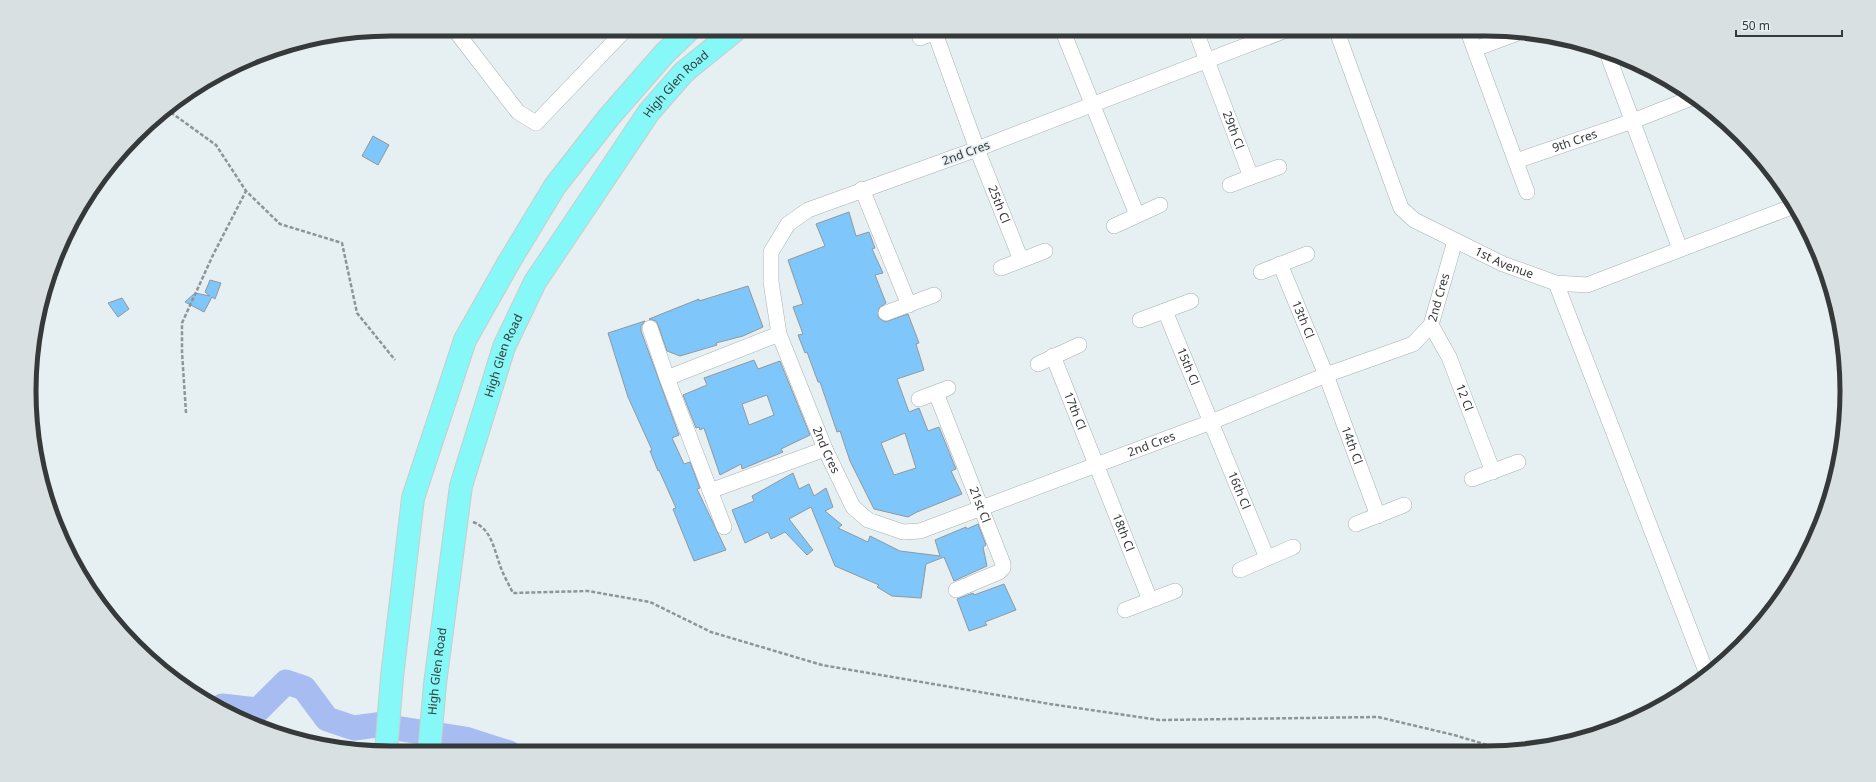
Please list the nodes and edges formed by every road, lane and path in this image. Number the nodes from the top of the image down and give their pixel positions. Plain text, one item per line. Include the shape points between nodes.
1 (459, 36) edge
2 (619, 36) edge
3 (683, 36) edge
4 (728, 36) edge
5 (926, 36) edge
6 (942, 36) edge
7 (1065, 36) edge
8 (1198, 36) edge
9 (1271, 36) edge
10 (1339, 36) edge
11 (1470, 36) edge
12 (1507, 37) edge
13 (920, 38) dead end
14 (1475, 49) junction
15 (1609, 59) edge
16 (1207, 61) junction
17 (1688, 100) edge
18 (1093, 105) junction
19 (171, 112) edge
20 (1633, 121) junction
21 (977, 149) junction
22 (1516, 161) junction
23 (1279, 167) dead end
24 (1251, 177) junction
25 (1230, 185) dead end
26 (862, 190) junction
27 (246, 191) junction
28 (1527, 192) dead end
29 (1160, 205) dead end
30 (1788, 208) edge
31 (1137, 215) junction
32 (1114, 226) dead end
33 (1455, 241) junction
34 (1680, 249) junction
35 (1045, 251) dead end
36 (1308, 254) dead end
37 (1021, 260) junction
38 (1280, 264) junction
39 (1001, 268) dead end
40 (1261, 272) dead end
41 (1556, 283) junction
42 (934, 295) dead end
43 (1191, 301) dead end
44 (909, 305) junction
45 (1164, 311) junction
46 (886, 313) dead end
47 (1140, 320) dead end
48 (1432, 325) junction
49 (650, 328) dead end
50 (779, 334) junction
51 (1079, 345) dead end
52 (1052, 356) junction
53 (395, 360) dead end
54 (1038, 364) dead end
55 (1326, 375) junction
56 (667, 378) junction
57 (919, 399) dead end
58 (186, 413) dead end
59 (1211, 422) junction
60 (825, 449) junction
61 (1518, 462) dead end
62 (1097, 465) junction
63 (1493, 472) junction
64 (1472, 479) dead end
65 (710, 491) junction
66 (1404, 505) dead end
67 (981, 508) junction
68 (457, 516) junction
69 (1378, 516) junction
70 (1356, 524) dead end
71 (724, 527) dead end
72 (1293, 547) dead end
73 (1267, 558) junction
74 (1240, 570) dead end
75 (956, 590) dead end
76 (1175, 590) dead end
77 (1150, 600) junction
78 (1125, 610) dead end
79 (1705, 669) edge
80 (386, 746) edge
81 (430, 746) edge
82 (1491, 746) edge

1 - 2 street via 518,112 536,123
3 - 80 main road via 608,117 555,186 465,340 413,498
4 - 68 main road, High Glen Road via 684,72 649,112 535,282 504,347 461,486
5 - 13 street
6 - 21 street, 25th Cl
7 - 18 street
8 - 16 street, 29th Cl
9 - 16 street, 2nd Cres
10 - 33 street, 1st Avenue via 1401,208 1414,220
11 - 14 street
12 - 14 street
14 - 22 street
15 - 20 street
16 - 18 street, 2nd Cres
16 - 24 street, 29th Cl
17 - 20 street, 9th Cres
18 - 21 street, 2nd Cres
18 - 31 street
19 - 27 path via 216,145
20 - 22 street, 9th Cres
20 - 34 street
21 - 26 street, 2nd Cres
21 - 37 street, 25th Cl
22 - 28 street
23 - 24 street
24 - 25 street
26 - 44 street
26 - 50 street, 2nd Cres via 808,210 788,224 771,252 771,282
27 - 53 path via 280,224 342,243 357,313
27 - 58 path via 182,323
29 - 31 street
30 - 34 street, 1st Avenue
31 - 32 street
33 - 41 street, 1st Avenue via 1503,264
33 - 48 street, 2nd Cres
34 - 41 street, 1st Avenue via 1587,285
35 - 37 street
36 - 38 street
37 - 39 street
38 - 40 street
38 - 55 street, 13th Cl
41 - 79 street
42 - 44 street
43 - 45 street
44 - 46 street
45 - 47 street
45 - 59 street, 15th Cl
48 - 55 street, 2nd Cres via 1413,344
48 - 63 street, 12 Cl via 1448,357
49 - 56 street
50 - 56 street
50 - 60 street, 2nd Cres
51 - 52 street
52 - 54 street
52 - 62 street, 17th Cl
55 - 59 street, 2nd Cres
55 - 69 street, 14th Cl
56 - 65 street
57 - 67 street, 21st Cl via 942,391
59 - 62 street, 2nd Cres
59 - 73 street, 16th Cl
60 - 65 street
60 - 67 street, 2nd Cres via 853,507 868,520 903,532 920,531
61 - 63 street
62 - 67 street, 2nd Cres
62 - 77 street, 18th Cl
63 - 64 street
65 - 71 street
66 - 69 street
67 - 75 street, 21st Cl via 1003,568
68 - 81 main road, High Glen Road
68 - 82 path via 481,525 490,537 513,593 588,591 650,602 711,632 822,665 1159,720 1378,717 1454,734
69 - 70 street
72 - 73 street
73 - 74 street
76 - 77 street
77 - 78 street

